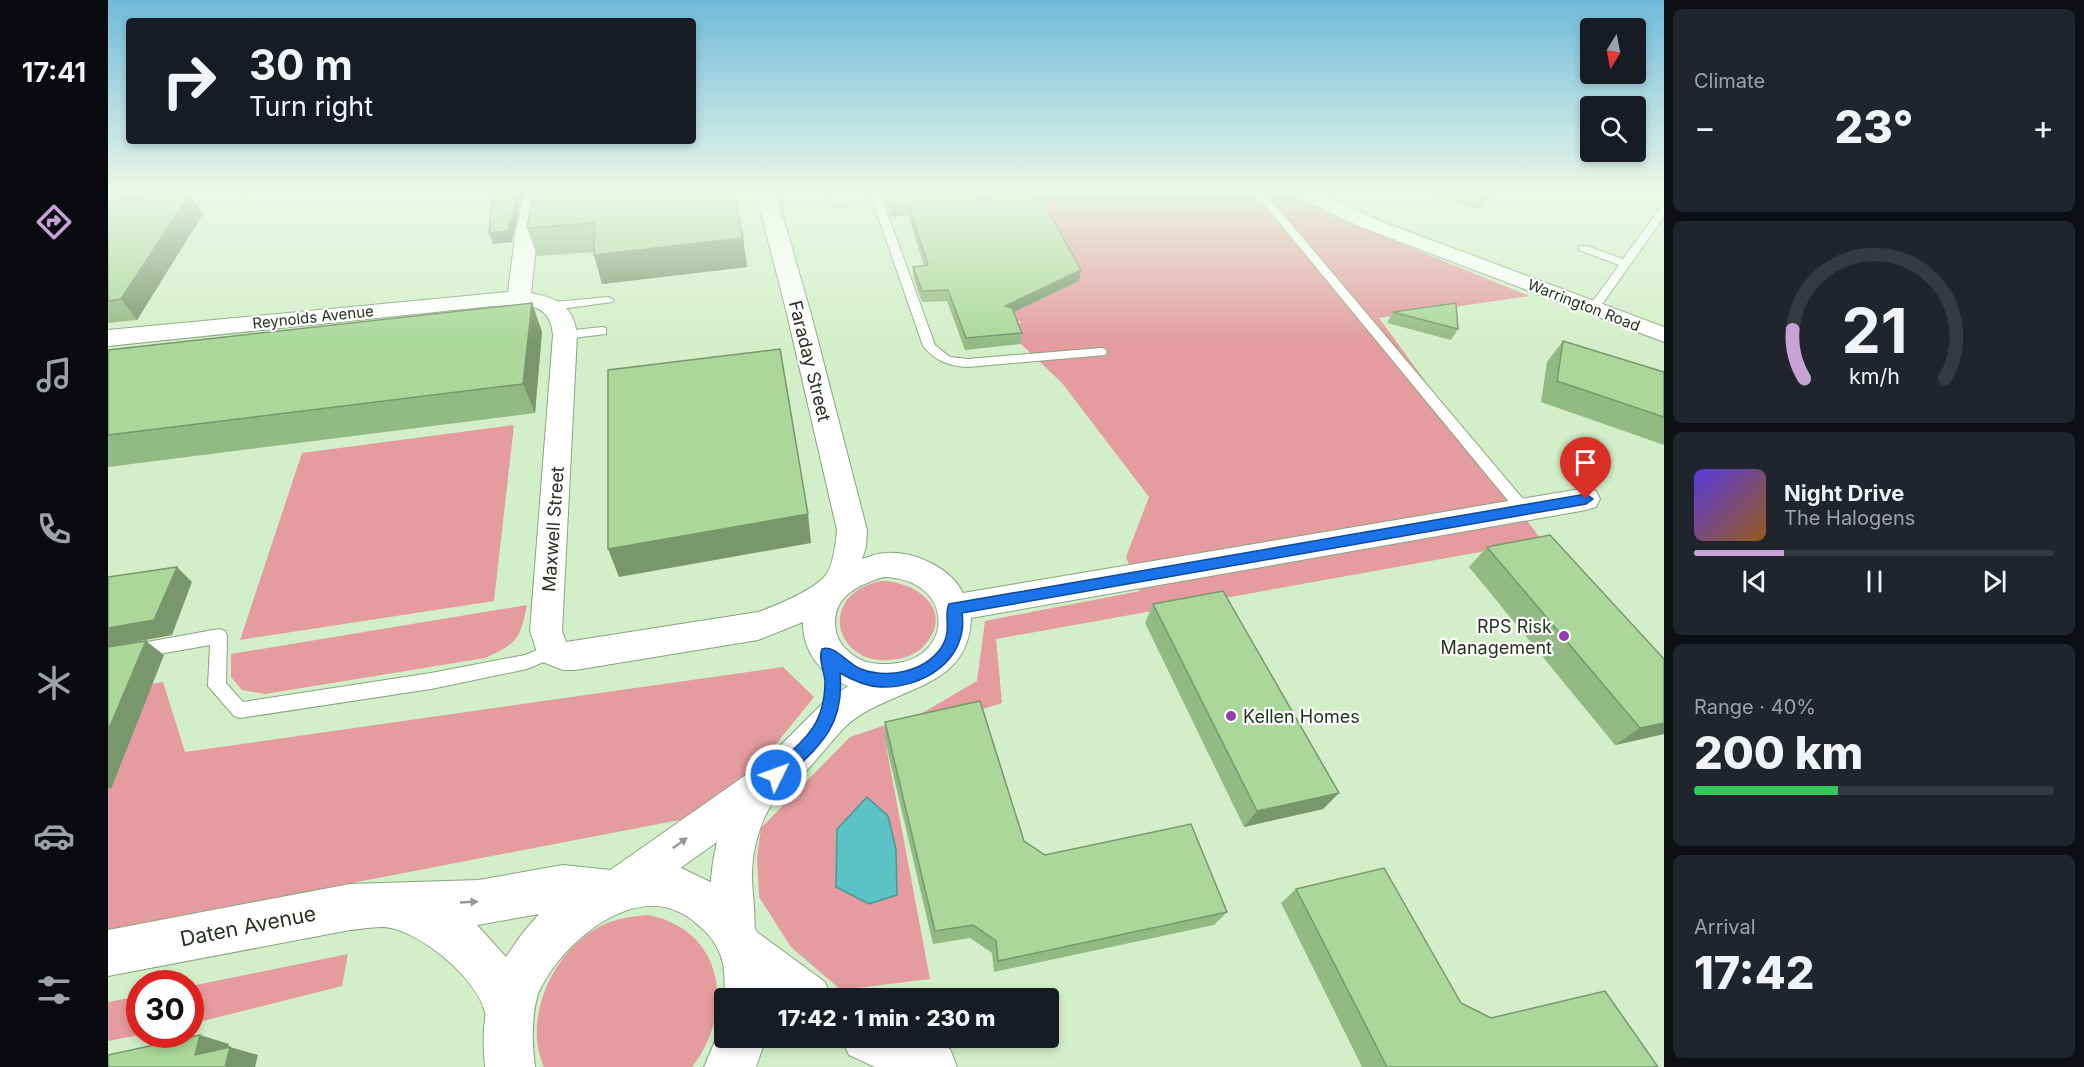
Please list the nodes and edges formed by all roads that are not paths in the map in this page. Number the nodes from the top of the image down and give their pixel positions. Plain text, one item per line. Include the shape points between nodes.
1 (525, 243) edge
2 (780, 243) edge
3 (893, 243) edge
4 (1304, 243) edge
5 (1421, 243) edge
6 (1641, 243) edge
7 (1583, 248) dead end
8 (1626, 264) junction
9 (519, 299) junction
10 (608, 300) dead end
11 (553, 306) junction
12 (1594, 308) junction
13 (602, 331) dead end
14 (565, 335) junction
15 (1664, 335) edge
16 (108, 338) edge
17 (1101, 352) dead end
18 (1586, 499) dead end
19 (1524, 510) junction
20 (852, 530) junction
21 (898, 566) junction
22 (835, 583) junction
23 (954, 608) junction
24 (758, 626) junction
25 (552, 651) junction
26 (826, 652) junction
27 (108, 656) edge
28 (898, 679) junction
29 (828, 721) junction
30 (763, 786) junction
31 (612, 891) junction
32 (389, 906) junction
33 (738, 941) junction
34 (108, 953) edge
35 (748, 988) edge
36 (795, 988) edge
37 (510, 1013) junction
38 (739, 1048) edge
39 (889, 1048) edge
40 (492, 1067) edge
41 (510, 1067) edge
42 (729, 1067) edge
43 (932, 1067) edge

1 - 9 street
2 - 20 street, Faraday Street
3 - 17 lane via 929,346 940,358 968,363
4 - 19 lane
5 - 12 street, Warrington Road
6 - 8 lane
7 - 8 lane
8 - 12 lane
9 - 11 street
9 - 16 street, Reynolds Avenue
10 - 11 lane
11 - 14 street, Maxwell Street via 564,320
12 - 15 street, Warrington Road
13 - 14 lane
14 - 25 street, Maxwell Street via 546,631
18 - 19 street
19 - 23 street
20 - 21 street
20 - 22 street, Faraday Street via 849,554
21 - 22 street via 867,567
21 - 23 street via 933,580 946,592
22 - 24 street via 809,605
22 - 26 street via 822,601 817,617 818,634
23 - 28 street via 953,639 945,653 917,675
24 - 25 street via 576,656
24 - 26 street via 801,637
25 - 27 lane via 526,662 431,681 240,710 216,686 219,636
26 - 28 street via 858,675
26 - 29 street via 833,697
28 - 29 street via 873,690
29 - 30 street via 810,744
31 -> 30 street
30 - 33 street via 745,816 734,846 731,881
32 -> 31 street, Daten Avenue via 479,902 563,887
31 - 33 street via 633,885 663,885 691,892 716,909
31 - 37 street via 572,912 545,940 522,975
32 - 34 street, Daten Avenue via 350,907
32 - 37 street, Daten Avenue via 425,918 452,933 480,957
33 - 35 street via 747,965
33 - 36 street
37 - 40 street
37 - 41 street
38 - 42 street
39 - 43 street

